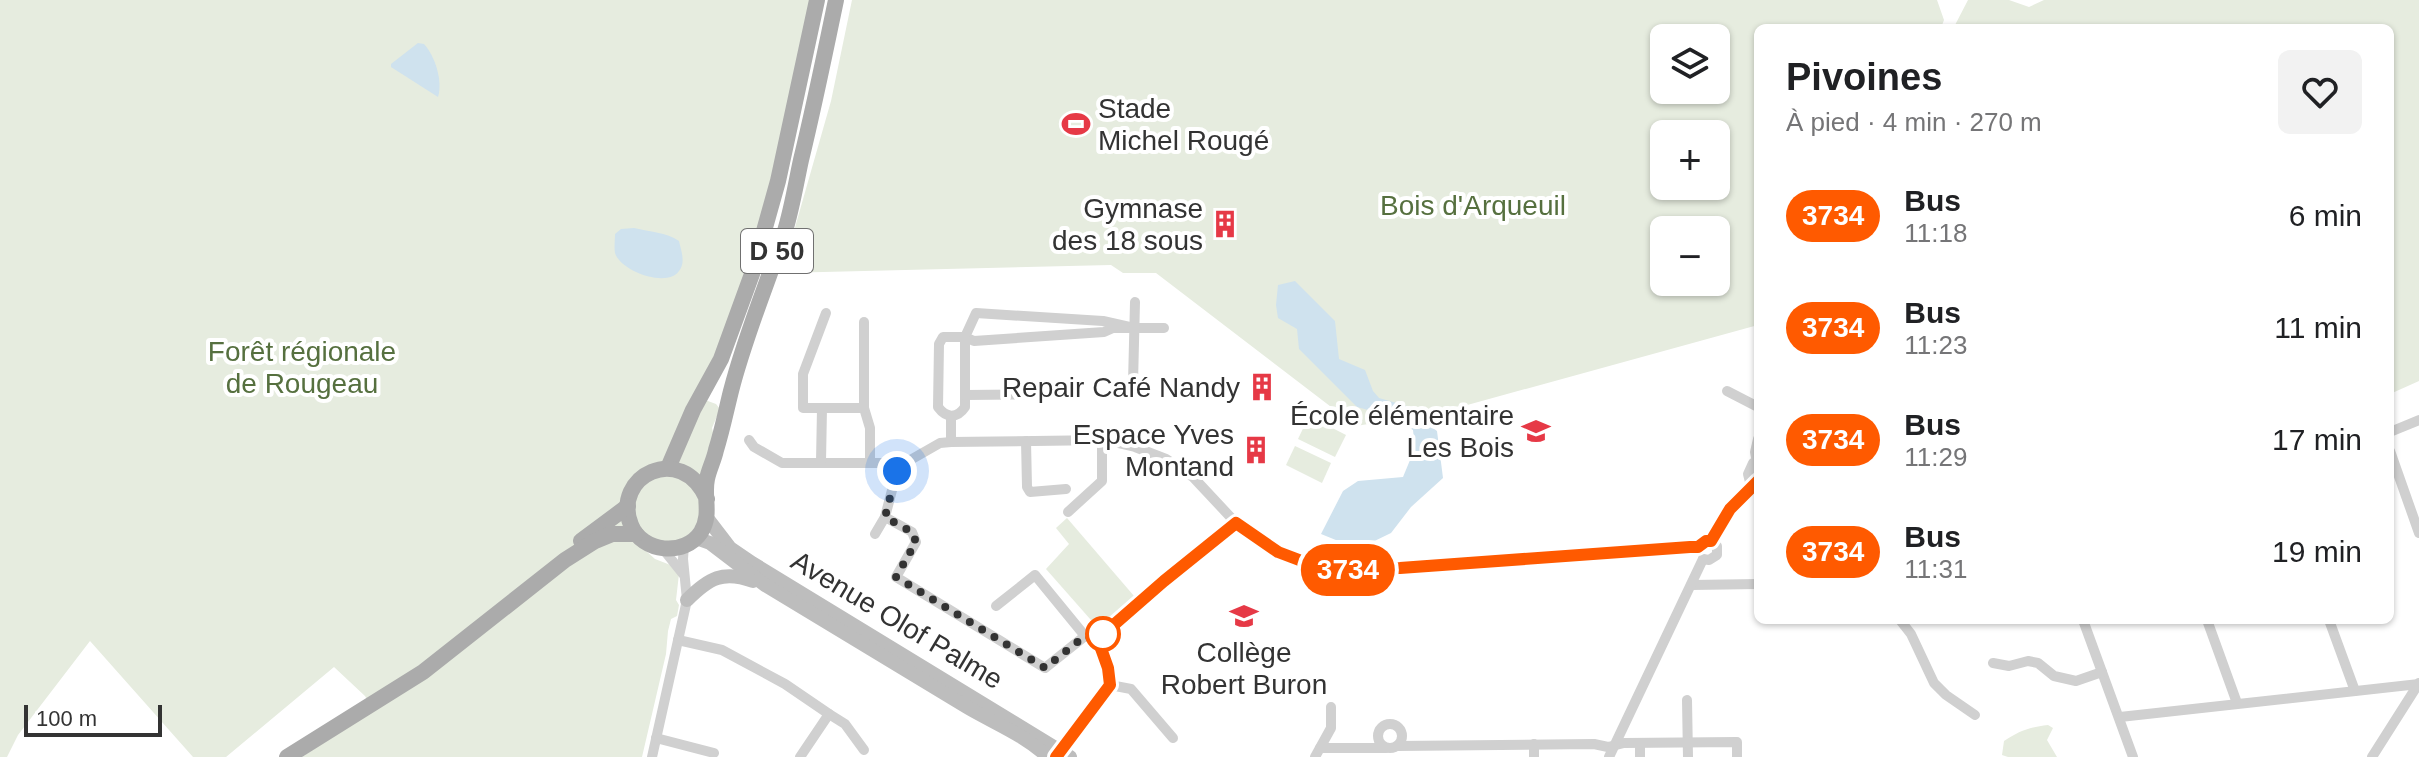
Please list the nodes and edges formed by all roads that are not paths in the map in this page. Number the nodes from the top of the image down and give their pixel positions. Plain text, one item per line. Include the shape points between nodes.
1 (817, 0) edge
2 (836, 0) edge
3 (1135, 302) dead end
4 (826, 313) dead end
5 (864, 322) dead end
6 (1134, 328) junction
7 (1164, 328) dead end
8 (965, 337) junction
9 (1133, 383) dead end
10 (1727, 391) dead end
11 (1051, 394) dead end
12 (965, 395) junction
13 (1754, 405) edge
14 (822, 408) junction
15 (864, 408) junction
16 (951, 417) junction
17 (2419, 420) edge
18 (2394, 430) edge
19 (749, 440) dead end
20 (1102, 440) junction
21 (1026, 441) junction
22 (951, 442) junction
23 (870, 461) junction
24 (821, 462) junction
25 (2394, 462) edge
26 (905, 463) junction
27 (1754, 463) edge
28 (668, 468) junction
29 (1754, 484) edge
30 (1066, 489) dead end
31 (707, 499) junction
32 (628, 506) junction
33 (1068, 512) dead end
34 (885, 517) junction
35 (707, 518) junction
36 (1236, 523) junction
37 (2419, 533) edge
38 (636, 534) junction
39 (875, 534) dead end
40 (1711, 541) junction
41 (690, 542) junction
42 (1698, 547) junction
43 (663, 549) junction
44 (1703, 559) junction
45 (565, 560) junction
46 (684, 575) junction
47 (1754, 584) edge
48 (765, 585) junction
49 (1691, 585) junction
50 (687, 600) junction
51 (996, 606) dead end
52 (1903, 624) edge
53 (2084, 624) edge
54 (2208, 624) edge
55 (2330, 624) edge
56 (1085, 636) junction
57 (678, 640) junction
58 (1098, 640) junction
59 (1993, 663) dead end
60 (2102, 672) junction
61 (2419, 684) edge
62 (1110, 685) junction
63 (2355, 691) junction
64 (1687, 700) dead end
65 (2237, 703) junction
66 (1331, 707) dead end
67 (829, 714) junction
68 (1975, 715) dead end
69 (2120, 717) junction
70 (656, 738) junction
71 (1173, 738) dead end
72 (1688, 742) junction
73 (1640, 743) junction
74 (1534, 744) junction
75 (1614, 746) junction
76 (864, 750) dead end
77 (1391, 750) edge
78 (714, 753) dead end
79 (1317, 753) edge
80 (1059, 756) edge
81 (287, 757) edge
82 (652, 757) edge
83 (800, 757) edge
84 (1534, 757) edge
85 (1609, 757) edge
86 (1640, 757) edge
87 (1688, 757) edge
88 (1737, 757) edge
89 (2133, 757) edge
90 (2372, 757) edge

1 - 28 main road, D 50 via 752,274 721,359
2 - 31 main road, D 50 via 786,228 740,358 706,482
3 - 6 street
4 - 14 street via 803,374 803,408
5 - 15 street
6 - 7 street
6 - 8 street via 974,341
6 - 8 street via 1103,321 976,313
6 - 9 street
8 - 12 street
8 - 16 street via 943,337 939,344 938,407
10 - 13 street
11 - 12 street
12 - 16 street via 965,407
14 - 15 street
14 - 24 street
15 - 23 street
16 - 22 street
17 - 18 street
19 - 24 street via 782,463
20 - 21 street
20 - 33 street via 1102,481
20 - 36 street via 1166,459 1193,477
21 - 22 street
21 - 30 street via 1030,492
22 - 26 street
23 - 24 street
23 - 26 street
25 - 37 street
26 - 34 street via 897,471
27 - 29 street via 1748,474
28 - 31 main road via 693,477
28 - 32 main road via 637,483
29 - 40 street via 1730,509
31 - 35 main road
32 - 38 main road
32 - 45 main road via 592,531
34 - 39 street
34 - 56 street via 912,532 916,542 896,577 1045,668
35 - 41 main road
35 - 80 main road, Avenue Olof Palme via 730,548 752,563
36 - 42 street via 1278,552 1315,566 1343,569
36 - 58 street
38 - 43 main road
38 - 45 main road via 612,534
40 - 42 street
40 - 44 street via 1717,555
41 - 43 main road
41 - 46 street
41 - 48 main road, Avenue Olof Palme via 710,543
42 - 44 street
43 - 46 street
44 - 49 street
45 - 81 main road via 423,672
46 - 50 street
47 - 49 street
48 - 50 main road via 728,575 709,581
48 - 80 main road, Avenue Olof Palme
49 - 75 street
50 - 57 street
51 - 56 street via 1035,575
52 - 68 street via 1940,690
53 - 60 street
54 - 65 street
55 - 63 street
56 - 58 street
57 - 67 street via 722,650
57 - 70 street
58 - 62 street
59 - 60 street via 2038,663 2054,676 2076,681
60 - 69 street
61 - 63 street
61 - 90 street
62 - 71 street via 1131,689
62 - 80 street
63 - 65 street
64 - 72 street
65 - 69 street
66 - 79 street via 1331,728
67 - 76 street via 845,724
67 - 83 street
69 - 89 street
70 - 78 street
70 - 82 street
72 - 73 street
72 - 87 street
72 - 88 street via 1737,742
73 - 75 street
73 - 86 street
74 - 75 street
74 - 77 street
74 - 84 street
75 - 85 street
77 - 79 street

